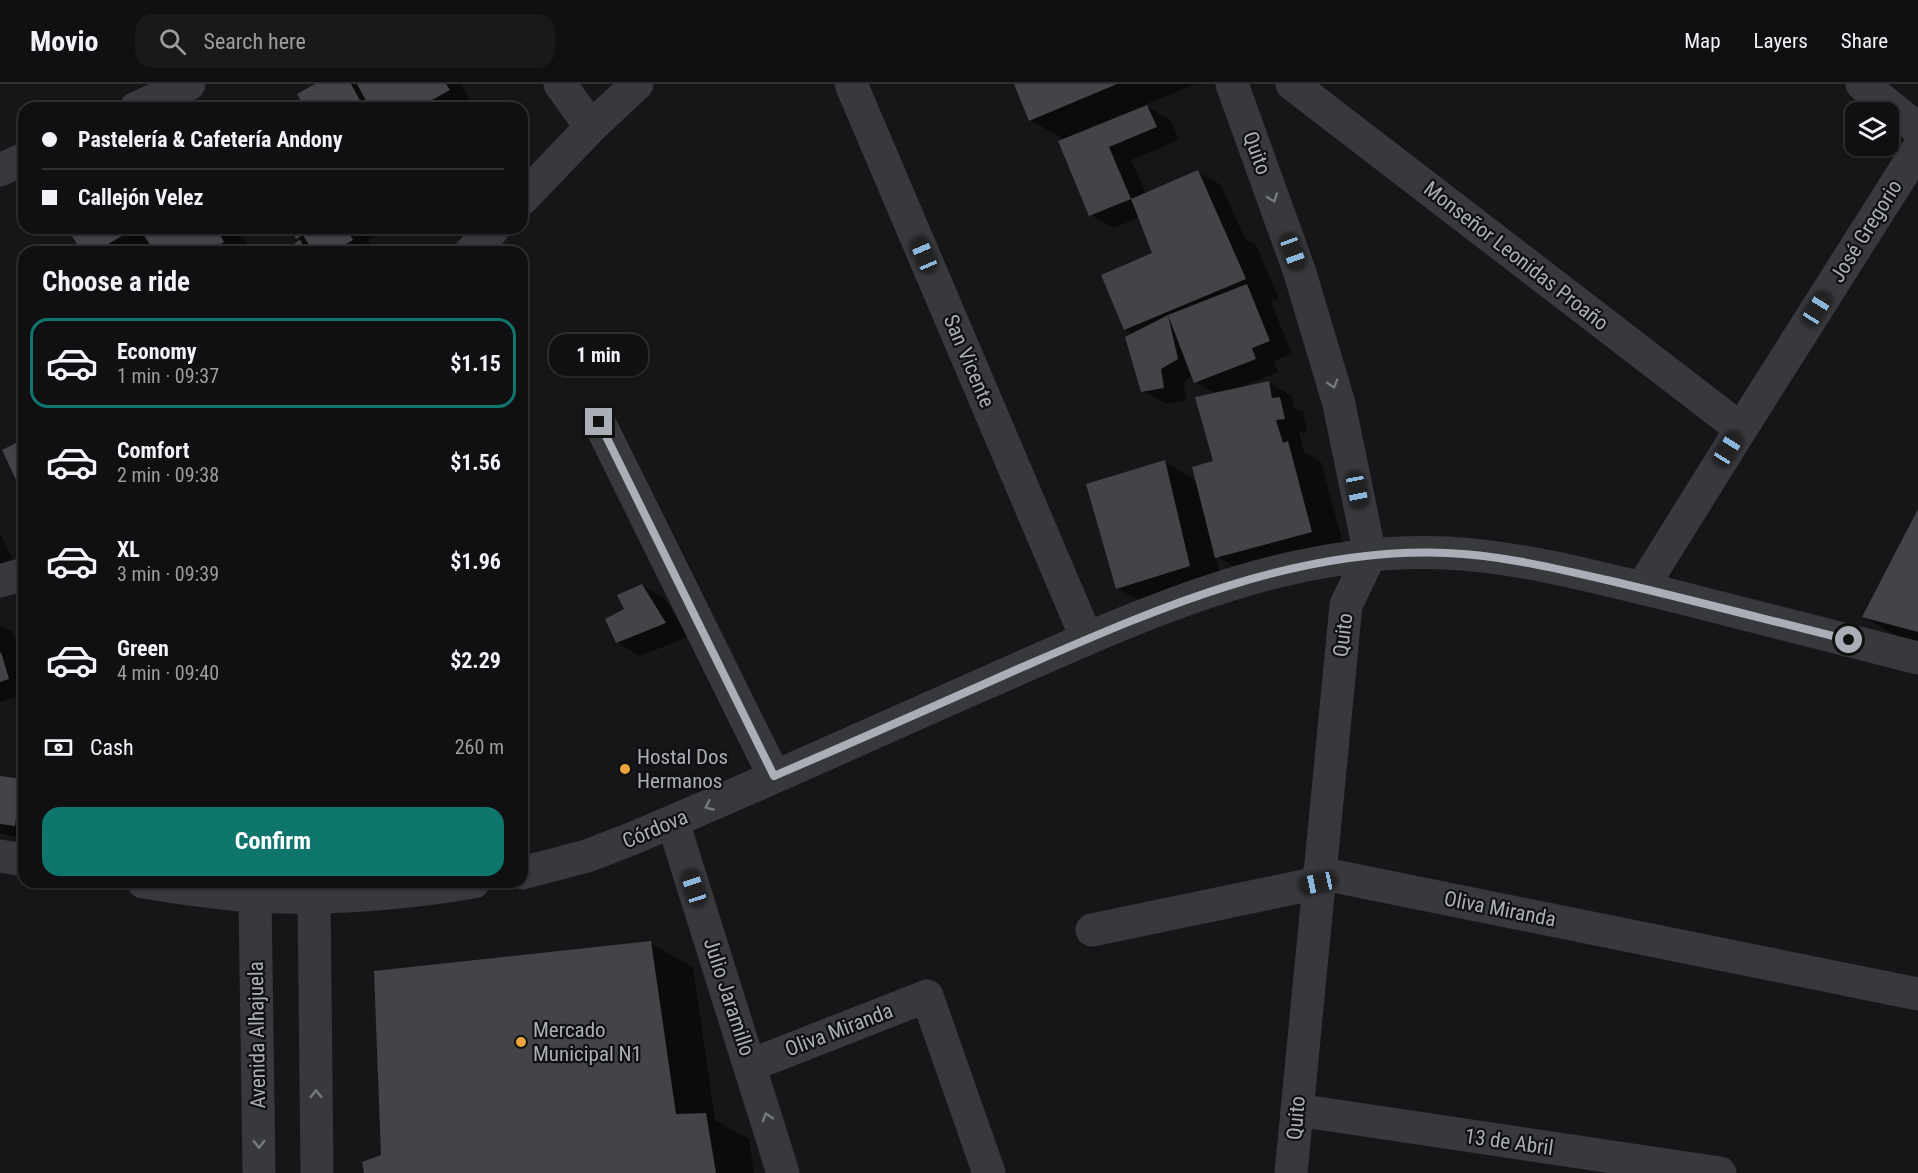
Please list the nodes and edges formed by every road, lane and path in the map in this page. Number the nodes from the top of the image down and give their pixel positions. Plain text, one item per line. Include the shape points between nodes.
1 (189, 84) edge
2 (560, 84) edge
3 (637, 84) edge
4 (851, 84) edge
5 (1232, 84) edge
6 (1292, 84) edge
7 (1862, 84) edge
8 (149, 102) edge
9 (591, 127) junction
10 (1918, 129) edge
11 (1918, 149) edge
12 (18, 162) edge
13 (0, 170) edge
14 (528, 193) edge
15 (488, 234) edge
16 (477, 246) edge
17 (599, 422) dead end
18 (1741, 429) junction
19 (1410, 553) junction
20 (1370, 555) junction
21 (1332, 559) junction
22 (18, 576) edge
23 (0, 581) edge
24 (1642, 588) junction
25 (1346, 605) junction
26 (1087, 639) junction
27 (1918, 658) edge
28 (774, 776) junction
29 (673, 822) junction
30 (0, 856) edge
31 (18, 859) edge
32 (528, 871) edge
33 (1318, 878) junction
34 (190, 888) edge
35 (367, 888) edge
36 (433, 888) edge
37 (255, 896) junction
38 (314, 897) junction
39 (1092, 930) dead end
40 (1918, 994) edge
41 (751, 1065) junction
42 (1297, 1110) junction
43 (259, 1173) edge
44 (317, 1173) edge
45 (783, 1173) edge
46 (989, 1173) edge
47 (1291, 1173) edge
48 (1720, 1173) edge

1 - 8 street
2 - 9 street
3 - 9 street
4 - 26 street, San Vicente
5 -> 20 street, Quito via 1300,273 1340,404
6 - 18 street, Monseñor Leonidas Proaño
7 - 10 street
9 - 14 street
11 - 18 street, José Gregorio
12 - 13 street
15 - 16 street
17 - 28 street
18 - 24 street, José Gregorio
19 - 20 street, Córdova
19 - 24 street, Córdova via 1484,556
19 - 25 street via 1361,585
20 - 21 street, Córdova
20 - 25 street, Quito
21 - 25 street
21 - 26 street, Córdova via 1224,587
22 - 23 street
24 - 27 street, Córdova
25 - 33 street, Quito
26 - 28 street, Córdova
28 -> 29 street, Córdova
29 - 32 street, Córdova via 587,856
29 - 41 street, Julio Jaramillo
30 - 31 street
33 - 39 street, Oliva Miranda
33 - 40 street, Oliva Miranda
33 - 42 street, Quito
34 - 37 street
35 - 36 street
35 - 38 street
37 - 38 street
37 -> 43 street, Avenida Alhajuela
44 -> 38 street
45 -> 41 street, Julio Jaramillo
41 - 46 street, Oliva Miranda via 927,996
42 - 47 street, Quito
42 - 48 street, 13 de Abril

